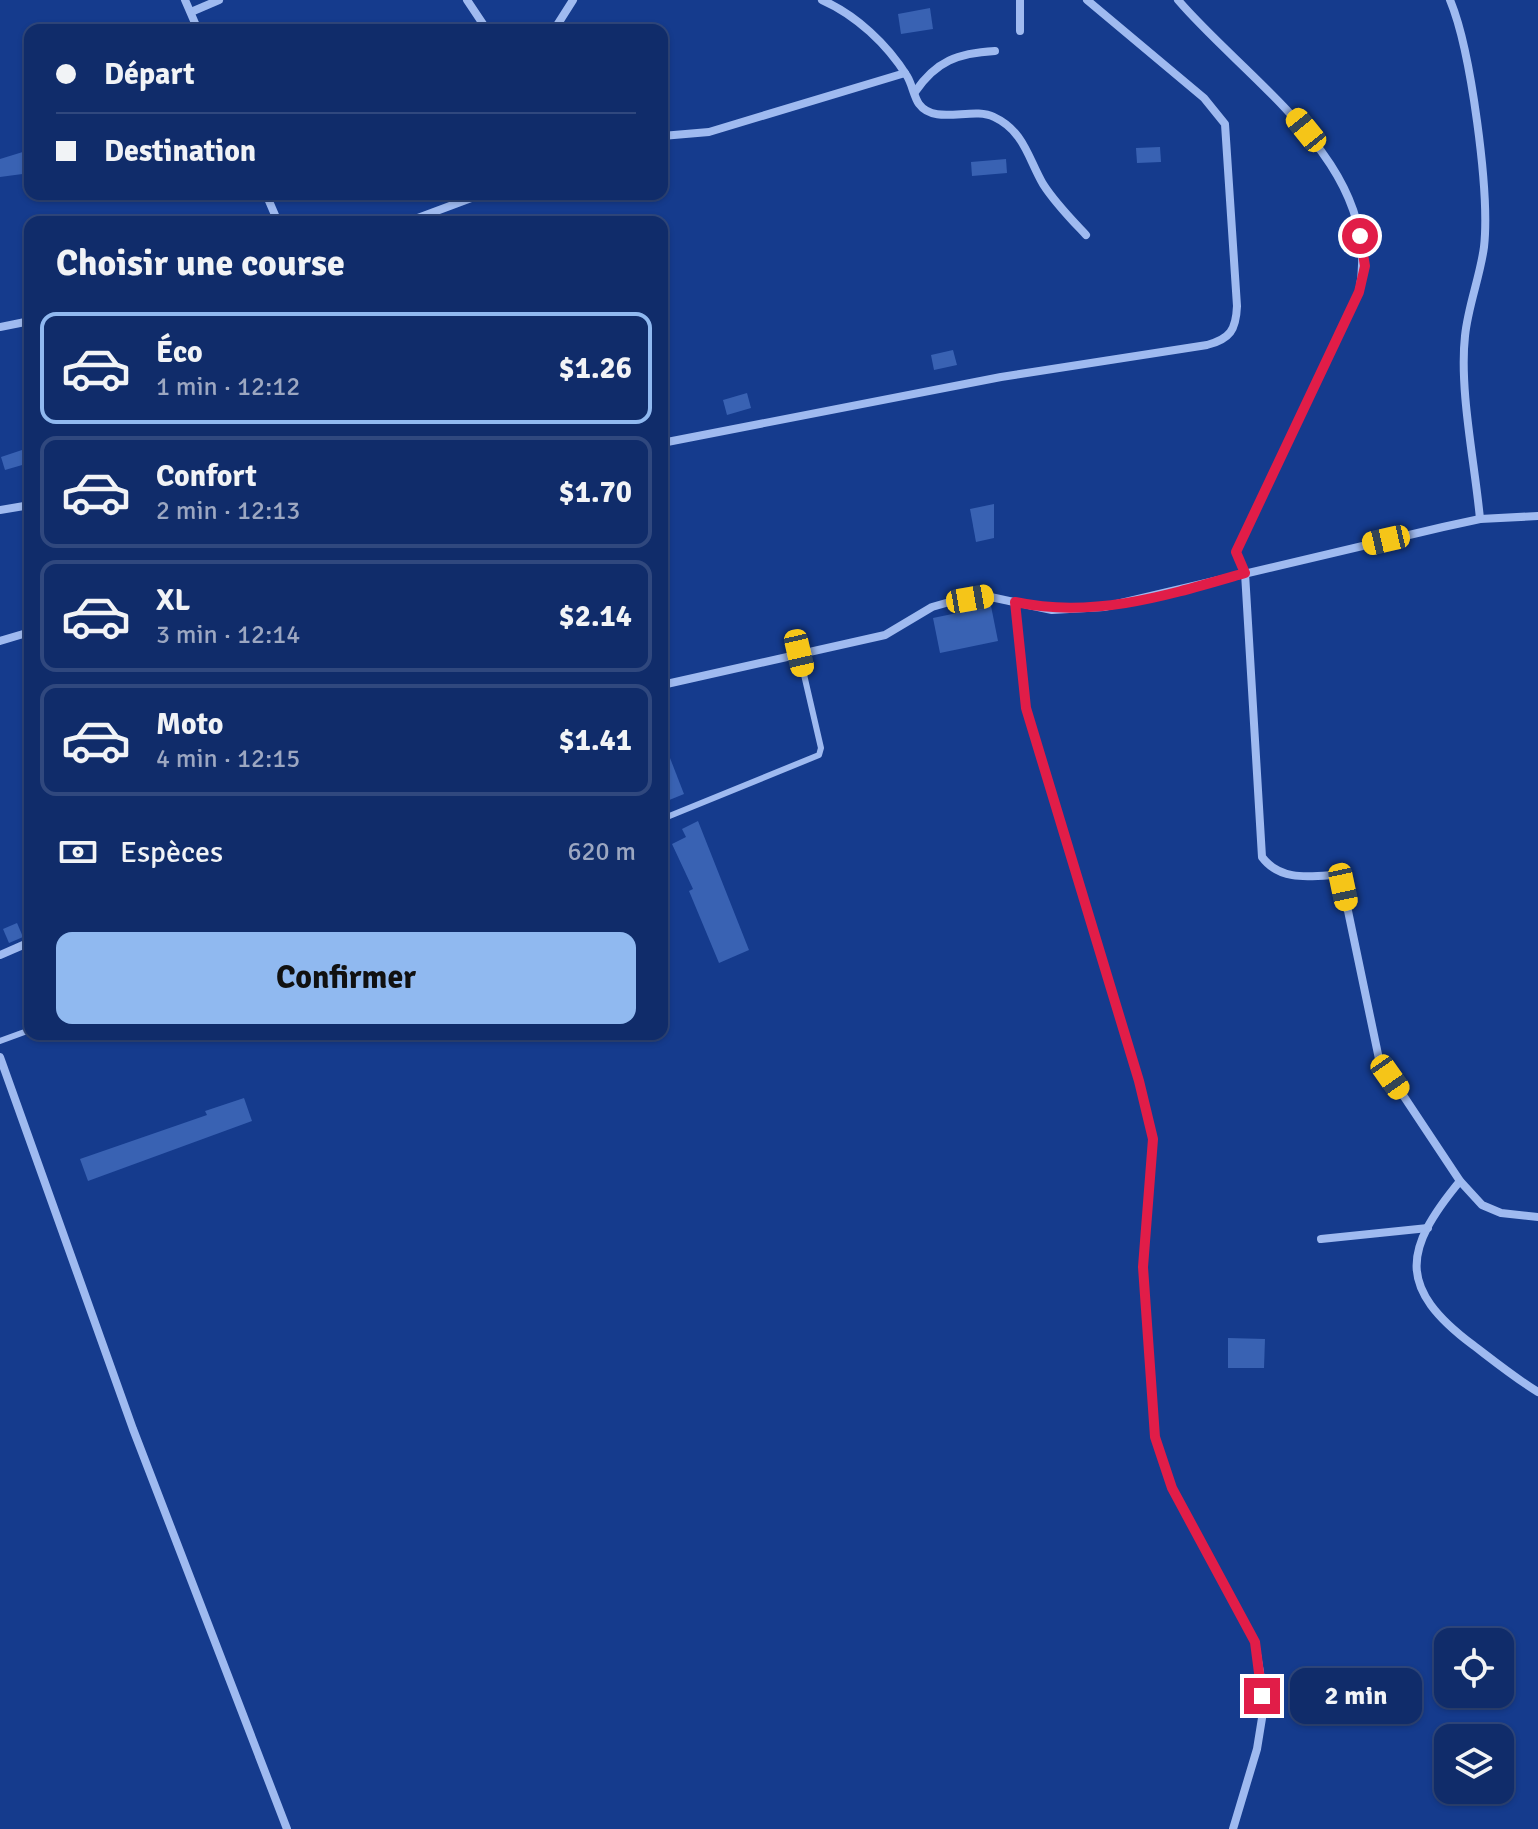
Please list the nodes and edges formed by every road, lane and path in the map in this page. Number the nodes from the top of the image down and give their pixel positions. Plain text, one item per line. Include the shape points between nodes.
1 (185, 0) edge
2 (219, 0) edge
3 (467, 0) edge
4 (573, 0) edge
5 (822, 0) edge
6 (1020, 0) edge
7 (1087, 0) edge
8 (1178, 0) edge
9 (1450, 0) edge
10 (191, 12) junction
11 (196, 24) edge
12 (483, 24) edge
13 (558, 24) edge
14 (1020, 31) dead end
15 (995, 51) dead end
16 (905, 73) junction
17 (915, 92) junction
18 (668, 135) edge
19 (469, 200) edge
20 (433, 216) edge
21 (1086, 235) dead end
22 (24, 322) edge
23 (0, 327) edge
24 (668, 442) edge
25 (24, 506) edge
26 (0, 510) edge
27 (1538, 516) edge
28 (1480, 519) junction
29 (1245, 573) junction
30 (1015, 602) junction
31 (24, 634) edge
32 (0, 641) edge
33 (799, 653) junction
34 (668, 684) edge
35 (668, 817) edge
36 (24, 945) edge
37 (0, 955) edge
38 (24, 1032) edge
39 (0, 1041) edge
40 (0, 1057) edge
41 (1460, 1181) junction
42 (1538, 1217) edge
43 (1428, 1228) junction
44 (1321, 1239) dead end
45 (1538, 1392) edge
46 (287, 1829) edge
47 (1233, 1829) edge

1 - 10 street
2 - 10 street
3 - 12 street
4 - 13 street
5 - 16 street via 848,13
6 - 14 street
7 - 24 street via 1204,98 1225,124 1237,306 1232,333 1207,345 1001,377
8 - 29 street via 1212,40 1291,111 1321,149 1349,201 1365,266 1359,292 1236,552
9 - 28 street via 1459,21 1475,117 1485,225 1465,336
10 - 11 street
15 - 17 street via 944,60
16 - 17 street
16 - 18 street via 709,132
17 - 21 street via 919,104 934,114 992,115 1009,126 1058,206
19 - 20 street
22 - 23 street
25 - 26 street
27 - 28 street
28 - 29 street
29 - 30 street via 1104,607 1052,610
29 - 41 street via 1262,857 1272,870 1332,875 1343,887 1379,1059
30 - 33 street via 986,596 953,601 932,607 885,635
30 - 47 street via 1026,708 1153,1139 1143,1267 1155,1437 1172,1488 1255,1642 1263,1712
31 - 32 street
33 - 34 street
33 - 35 lane via 819,755
36 - 37 street
38 - 39 lane
40 - 46 street via 133,1429
41 - 42 street via 1482,1205
41 - 43 street
43 - 44 street
43 - 45 street via 1420,1244 1417,1276 1423,1299 1441,1321

